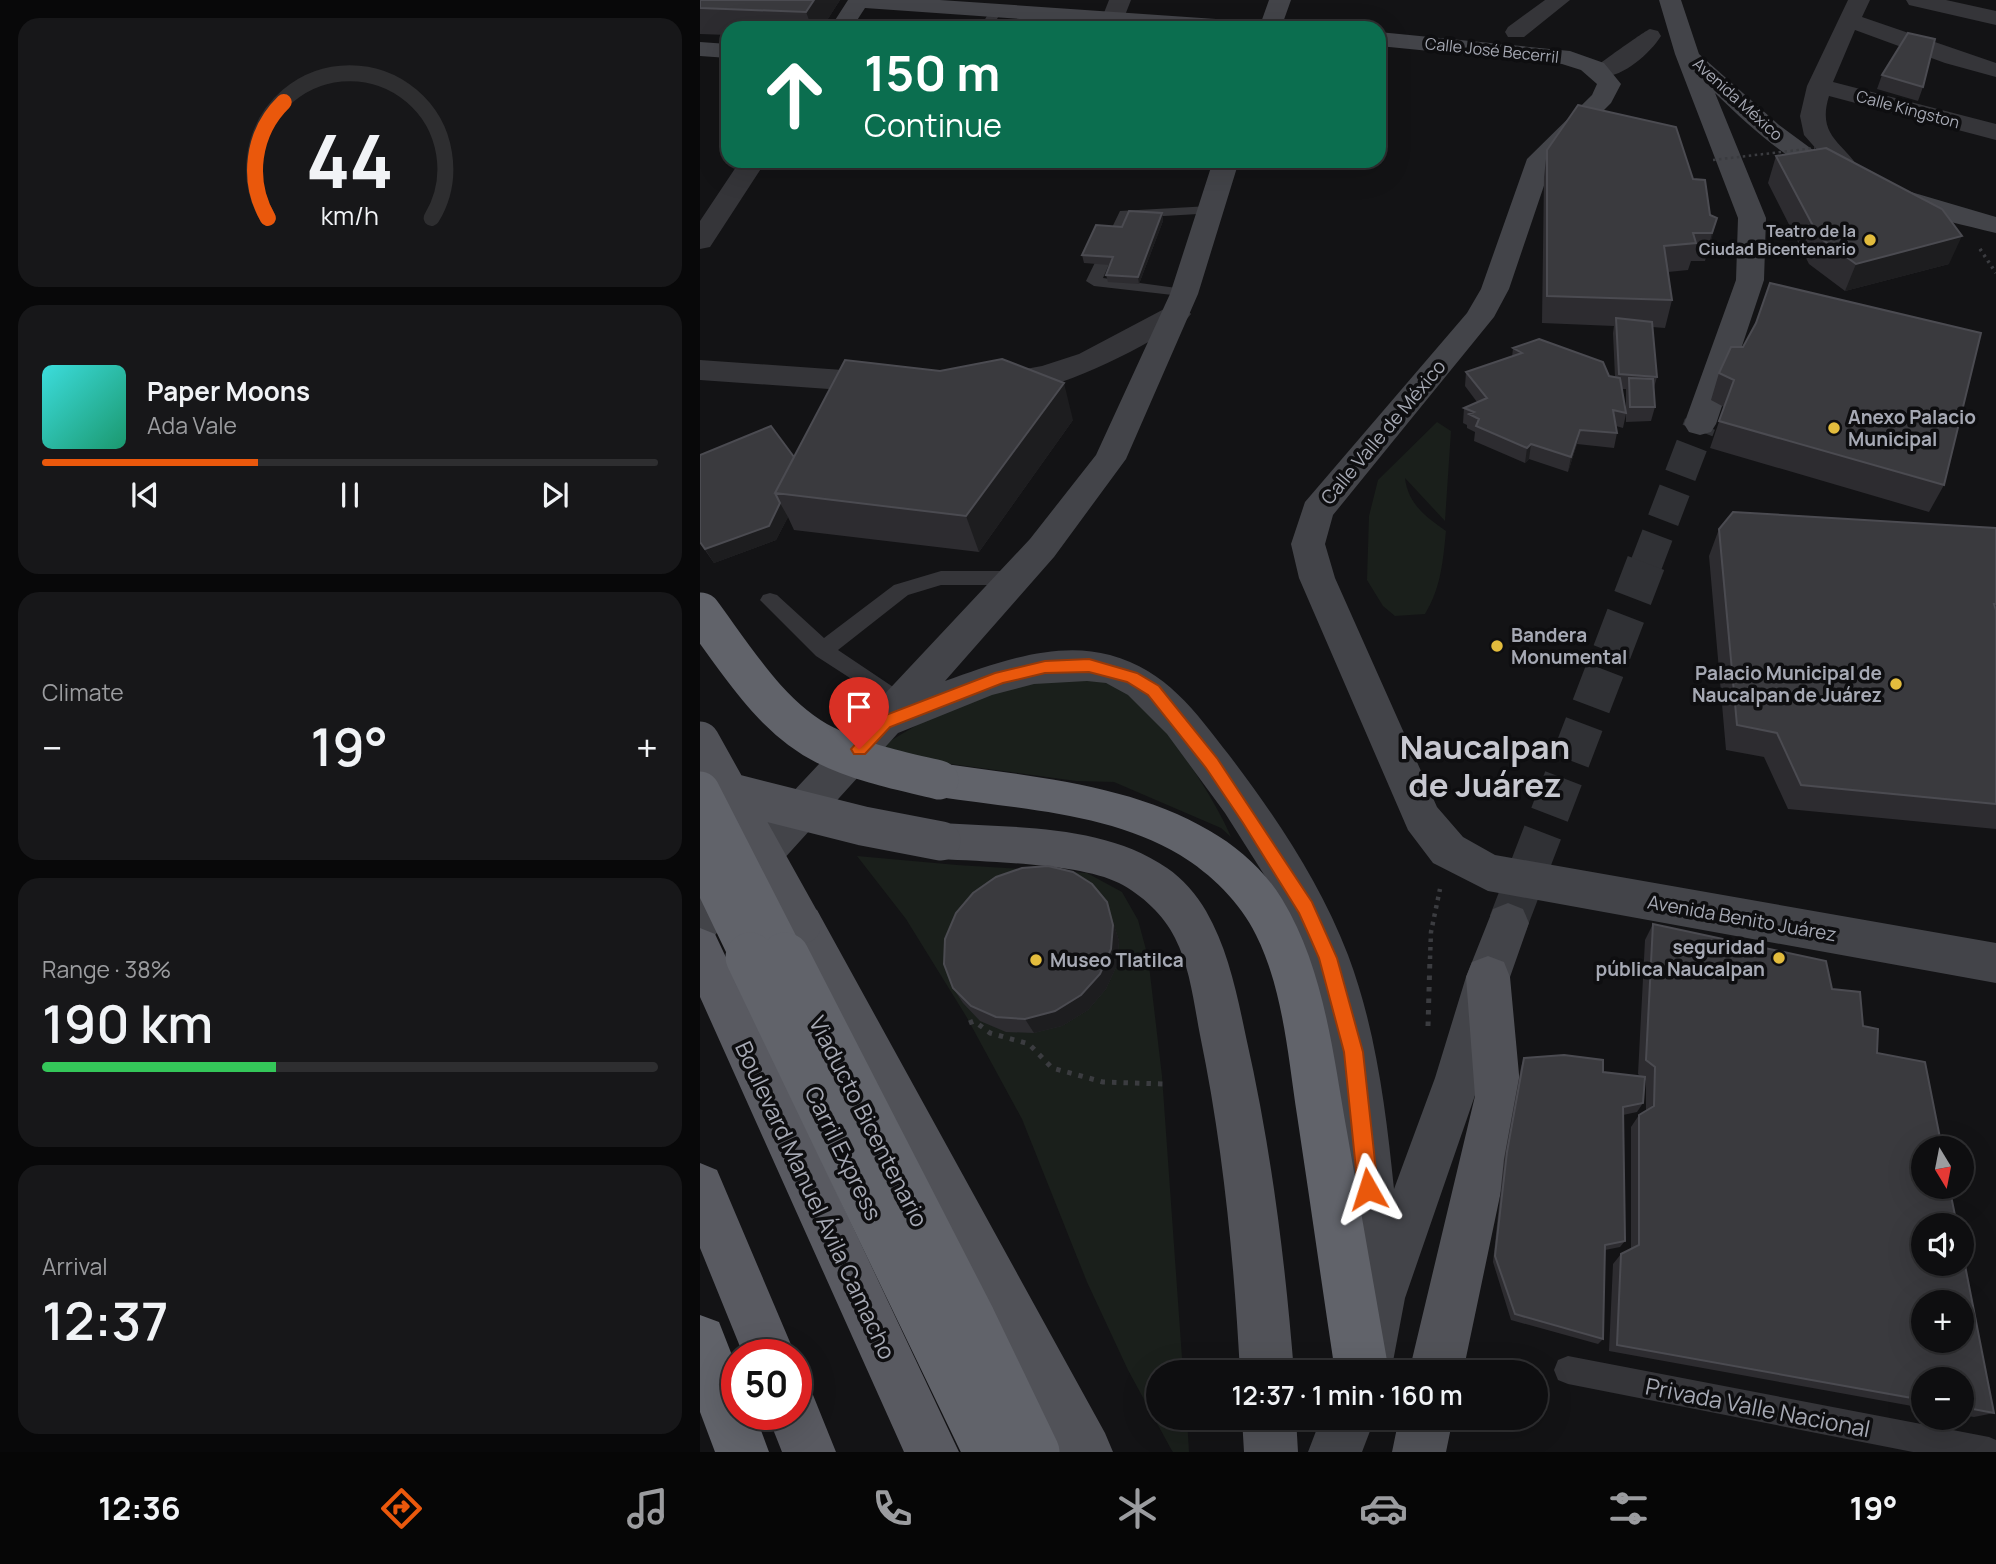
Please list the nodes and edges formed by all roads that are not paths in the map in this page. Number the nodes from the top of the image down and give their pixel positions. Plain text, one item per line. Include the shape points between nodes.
1 (1280, 0) edge
2 (1559, 0) edge
3 (1670, 0) edge
4 (1917, 0) edge
5 (859, 1) edge
6 (1854, 10) edge
7 (995, 13) edge
8 (1114, 15) edge
9 (1996, 18) edge
10 (846, 21) edge
11 (1174, 21) edge
12 (1272, 21) edge
13 (1516, 31) junction
14 (1650, 36) dead end
15 (1386, 39) edge
16 (700, 50) edge
17 (721, 51) edge
18 (1687, 54) junction
19 (1996, 70) edge
20 (1603, 71) junction
21 (1819, 86) junction
22 (1996, 132) edge
23 (748, 168) edge
24 (1224, 168) edge
25 (1851, 179) junction
26 (1210, 210) junction
27 (1996, 225) edge
28 (700, 241) edge
29 (1180, 304) junction
30 (700, 370) edge
31 (918, 384) edge
32 (971, 386) edge
33 (1700, 424) tunnel mouth
34 (1015, 578) junction
35 (770, 600) dead end
36 (700, 611) edge
37 (823, 650) junction
38 (892, 713) junction
39 (700, 741) edge
40 (714, 791) edge
41 (700, 853) edge
42 (1488, 872) joint
43 (700, 921) edge
44 (1508, 923) tunnel mouth
45 (1996, 963) edge
46 (708, 966) edge
47 (1488, 977) junction
48 (700, 1187) edge
49 (1379, 1298) junction
50 (763, 1339) edge
51 (700, 1341) edge
52 (1266, 1360) edge
53 (1361, 1360) edge
54 (1366, 1360) edge
55 (1439, 1360) edge
56 (1568, 1370) dead end
57 (800, 1430) edge
58 (1270, 1430) edge
59 (1343, 1430) edge
60 (1424, 1430) edge
61 (742, 1452) edge
62 (809, 1452) edge
63 (932, 1452) edge
64 (988, 1452) edge
65 (1035, 1452) edge
66 (1086, 1452) edge
67 (1271, 1452) edge
68 (1335, 1452) edge
69 (1419, 1452) edge
70 (1989, 1452) edge

1 - 12 main road
2 - 13 street
3 - 18 main road, Avenida México
4 - 9 street
5 - 7 main road
5 - 10 main road
6 - 19 street via 1953,58
6 - 21 street
7 - 8 main road
8 - 11 main road
13 - 15 main road, Calle José Becerril
13 - 20 main road, Calle José Becerril
14 - 20 street via 1625,59
16 - 17 main road
18 - 25 main road, Avenida México via 1768,129 1824,167
18 - 33 main road via 1752,218 1750,280
20 - 42 main road, Calle Valle de México via 1609,84 1602,98 1540,159 1506,262 1479,317 1317,511 1308,544 1317,578 1422,818 1448,850
21 - 22 street, Calle Kingston
21 - 25 street via 1811,125 1818,138 1842,159
23 - 28 street
24 - 26 main road
25 - 27 main road, Avenida México
26 - 29 main road
26 - 29 lane via 1125,214 1094,281
29 - 32 street via 1111,353 1019,382
29 - 34 main road via 1110,459
30 - 31 street
34 - 37 lane via 941,578 901,590
34 - 38 main road
35 - 37 lane
36 - 53 highway, bridge via 771,704 813,739 871,763 939,780 1119,811 1171,830 1240,875 1277,933 1306,1022
37 - 38 lane
38 - 43 main road
38 - 49 main road via 1000,677 1045,667 1089,666 1131,677 1154,691 1177,718 1278,863 1306,908 1328,958 1353,1052
39 - 40 main road, bridge
40 - 52 main road, bridge via 941,841 1109,860 1151,880 1186,916 1208,968 1237,1093 1260,1262
40 - 65 highway, Viaducto Bicentenario, bridge
40 - 66 main road, bridge via 802,924
41 - 64 highway, Carril Express, bridge
42 - 45 main road, Avenida Benito Juárez
44 - 47 main road
46 - 63 highway, Boulevard Manuel Ávila Camacho
47 - 49 main road via 1458,1078
47 - 55 main road via 1498,1096
48 - 50 highway
49 - 54 main road
51 - 61 highway
56 - 70 lane, Privada Valle Nacional
57 - 62 highway
58 - 67 main road
59 - 68 main road
60 - 69 main road

